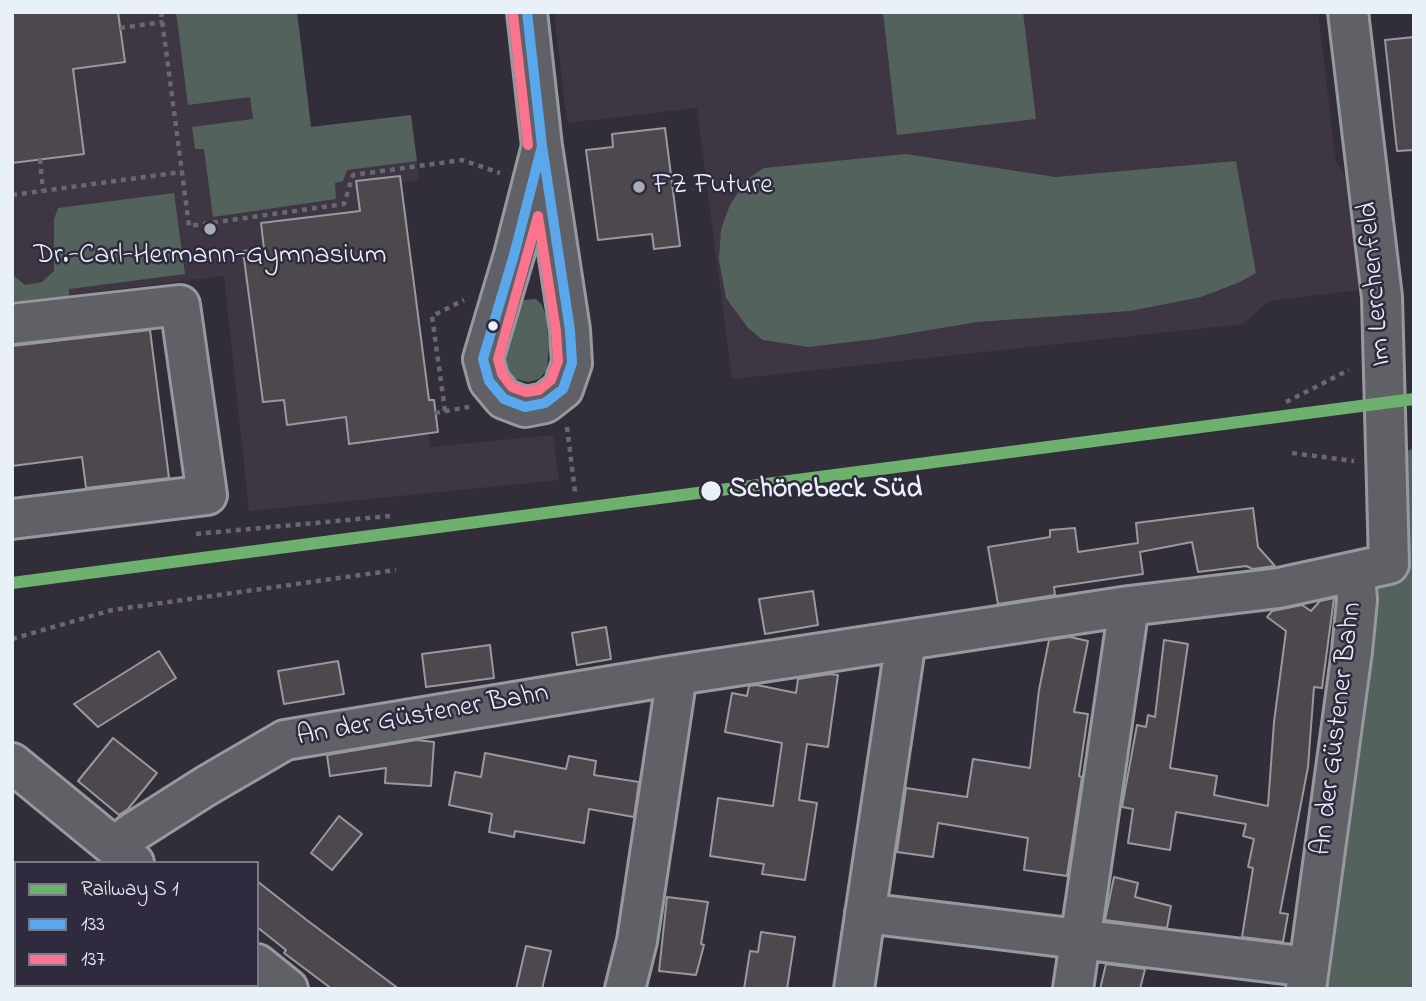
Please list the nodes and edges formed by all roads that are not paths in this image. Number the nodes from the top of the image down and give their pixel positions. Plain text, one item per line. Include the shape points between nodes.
1 (527, 12) edge
2 (1349, 12) edge
3 (542, 146) junction
4 (12, 324) edge
5 (12, 519) edge
6 (1355, 572) junction
7 (1129, 606) junction
8 (906, 640) junction
9 (677, 675) junction
10 (12, 763) edge
11 (125, 855) edge
12 (865, 913) junction
13 (1080, 940) junction
14 (259, 966) edge
15 (1307, 978) edge
16 (288, 989) edge
17 (625, 989) edge
18 (853, 989) edge
19 (1073, 989) edge

1 - 3 street
2 - 6 street, Im Lerchenfeld via 1382,297 1389,564
3 - 3 street via 572,363 563,389 545,402 524,407 504,399 489,381 483,359
4 - 5 street via 180,304 207,495
6 - 7 street, An der Güstener Bahn via 1279,588
6 - 15 street, An der Güstener Bahn via 1352,650
7 - 8 street, An der Güstener Bahn
7 - 13 street
8 - 9 street, An der Güstener Bahn
8 - 12 street
9 - 11 street, An der Güstener Bahn via 285,740 132,833
9 - 17 street via 637,941
10 - 11 street
12 - 13 street
12 - 18 street
13 - 15 street
13 - 19 street
14 - 16 street

